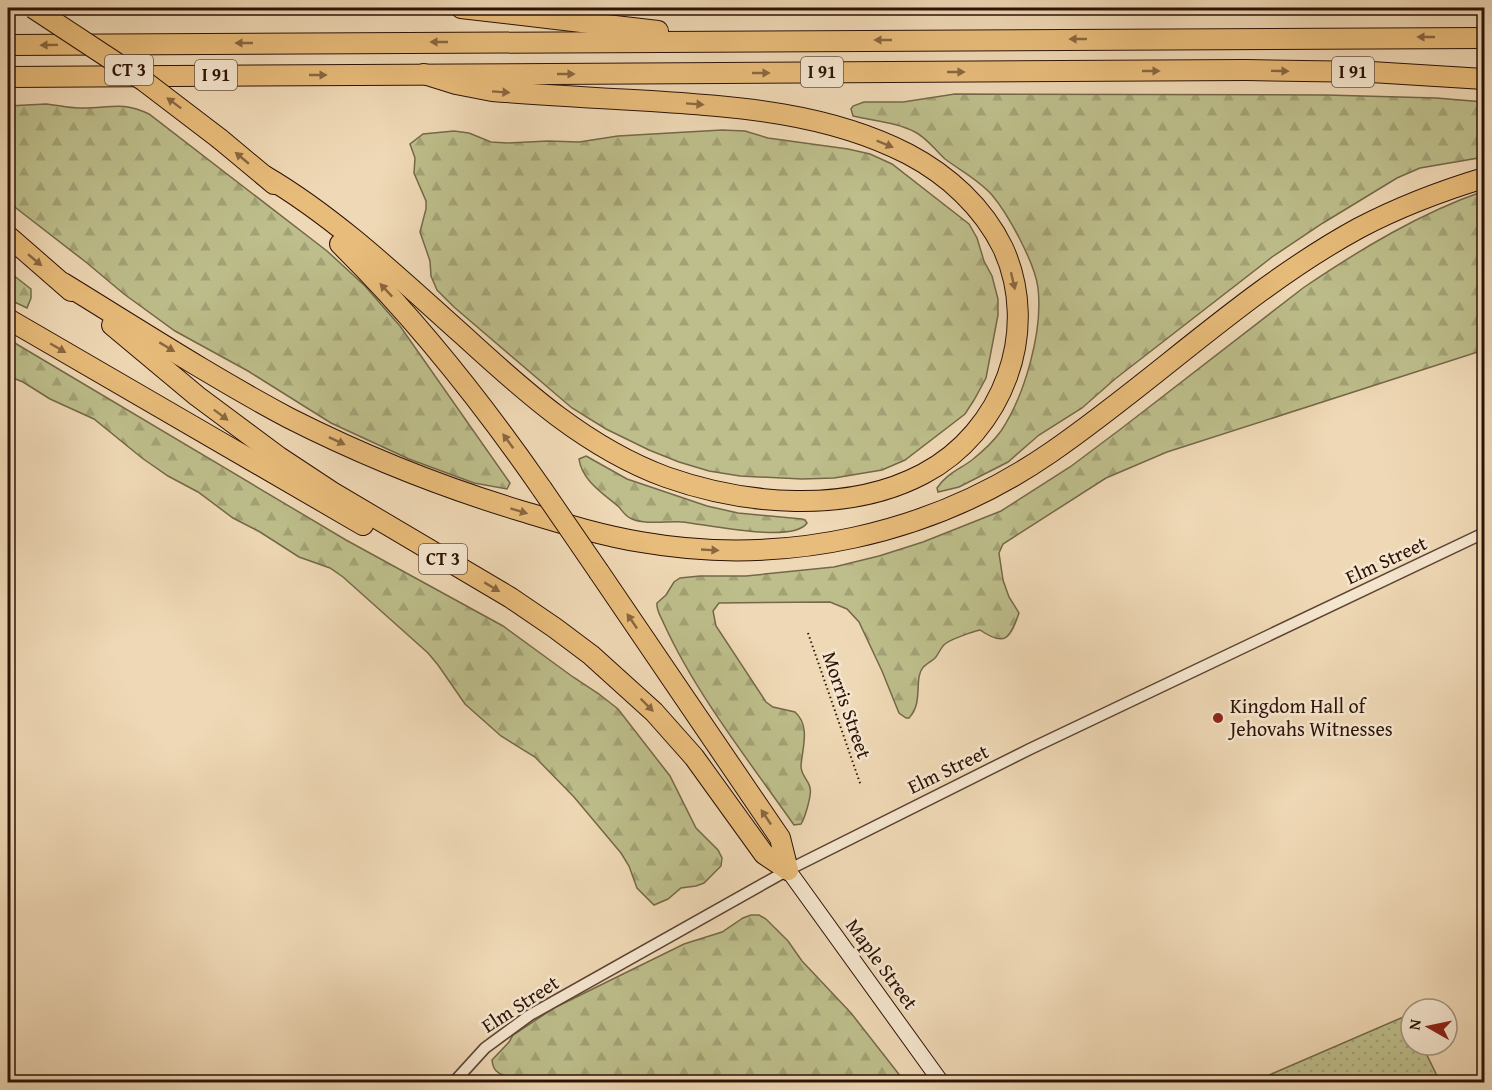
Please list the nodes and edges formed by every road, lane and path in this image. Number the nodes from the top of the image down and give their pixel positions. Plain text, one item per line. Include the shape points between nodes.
1 (33, 8) edge
2 (461, 8) edge
3 (1485, 38) edge
4 (708, 40) junction
5 (8, 45) edge
6 (424, 74) junction
7 (8, 77) edge
8 (1485, 80) edge
9 (265, 177) junction
10 (1485, 177) edge
11 (8, 236) edge
12 (63, 284) junction
13 (8, 319) edge
14 (1485, 533) edge
15 (403, 535) junction
16 (808, 633) dead end
17 (861, 786) dead end
18 (788, 870) junction
19 (454, 1083) edge
20 (941, 1083) edge

9 -> 1 highway, CT 3, bridge via 125,68
2 - 4 highway
3 -> 4 highway, I 91
4 -> 5 highway, I 91
7 -> 6 highway, I 91
6 -> 8 highway, I 91 via 1245,70 1371,72
6 -> 9 highway via 492,91 771,111 859,134 920,161 956,187 981,213 1001,245 1012,274 1018,308 1015,346 1006,382 992,410 966,443 939,465 904,483 864,495 779,499 728,493 679,481 620,457 557,417 355,242
18 -> 9 highway, CT 3, bridge via 780,838 472,392 419,326 346,250
12 -> 10 highway via 294,420 459,491 550,520 642,543 721,550 783,549 891,529 950,508 998,485 1052,452 1316,254 1388,213
11 -> 12 highway, CT 3
12 -> 15 highway, CT 3 via 255,440
13 -> 15 highway via 351,520
14 - 18 street, Elm Street via 1030,749
15 -> 18 highway, CT 3 via 529,610 614,674 694,757 764,854
16 - 17 path, Morris Street
18 - 19 street, Elm Street via 530,1015 485,1048
18 - 20 main road, Maple Street / CT 3

